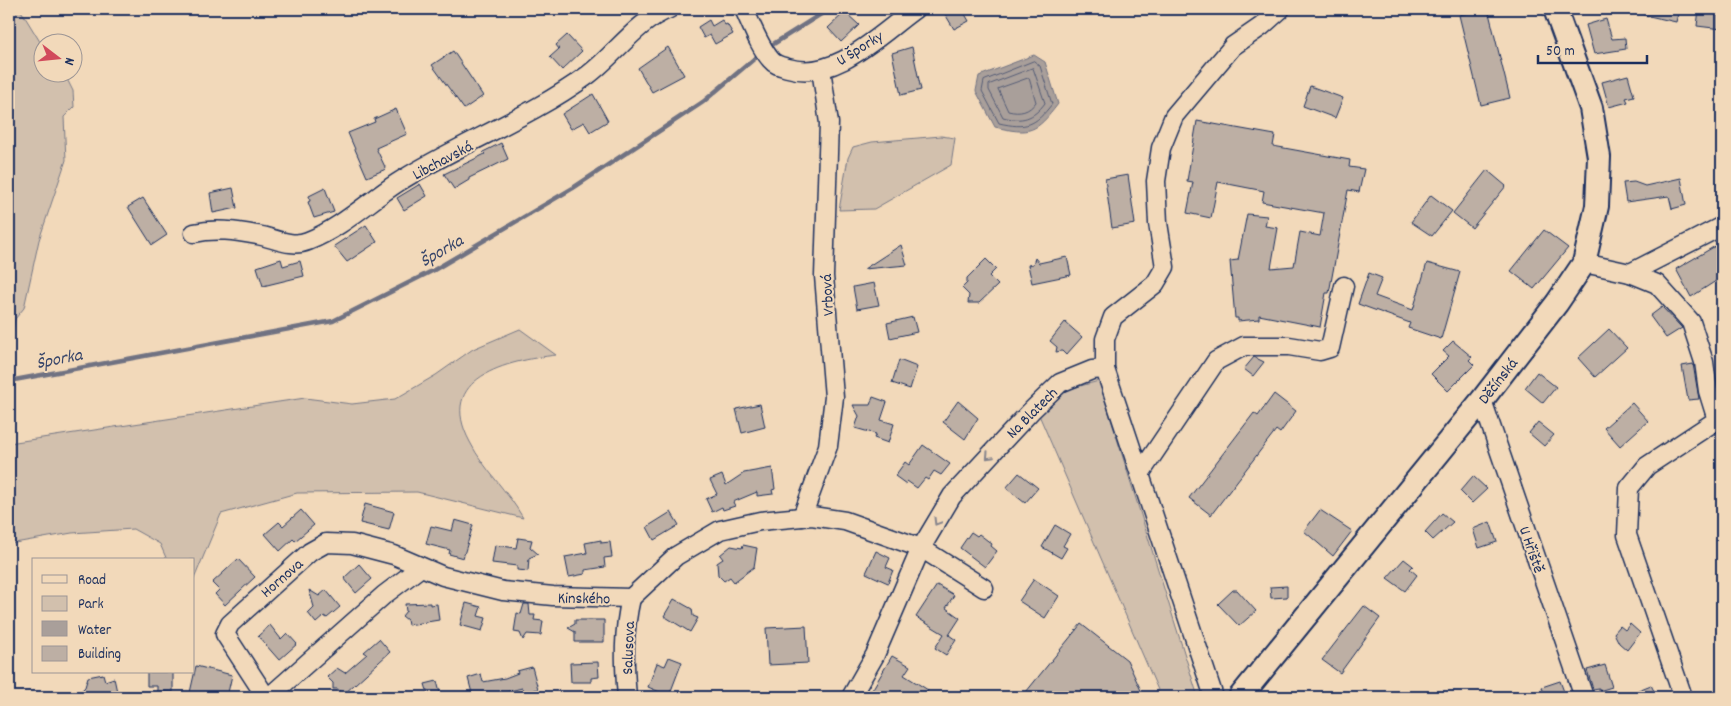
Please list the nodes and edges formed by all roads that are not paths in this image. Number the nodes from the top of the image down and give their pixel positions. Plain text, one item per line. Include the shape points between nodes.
1 (669, 9) edge
2 (744, 9) edge
3 (915, 9) edge
4 (1281, 9) edge
5 (1555, 9) edge
6 (821, 69) junction
7 (1722, 226) edge
8 (194, 234) dead end
9 (1584, 263) junction
10 (1630, 273) junction
11 (1344, 286) dead end
12 (1098, 370) junction
13 (1482, 400) junction
14 (1140, 474) junction
15 (802, 517) junction
16 (921, 548) junction
17 (421, 567) junction
18 (984, 588) dead end
19 (631, 598) junction
20 (268, 697) edge
21 (627, 697) edge
22 (851, 697) edge
23 (1214, 697) edge
24 (1240, 697) edge
25 (1584, 697) edge
26 (1684, 697) edge

1 - 8 street, Libchavská via 654,16 589,75 546,103 398,183 310,240 297,245 258,235 210,230
2 - 6 street, U Šporky via 758,40 776,65 795,70
3 - 6 street, U Šporky via 849,57
4 - 12 street via 1233,46 1174,116 1161,148 1156,181 1165,267 1155,284 1113,317
5 - 9 main road, Děčínská via 1591,108 1599,157 1597,206
6 - 15 street, Vrbová via 829,123 824,276 834,397 828,446
7 - 10 street
9 - 10 street
9 - 13 main road, Děčínská
10 - 26 street via 1657,284 1690,322 1704,362 1717,420 1647,466 1629,488 1627,535
11 - 14 street via 1330,348 1320,351 1289,346 1244,346 1216,361
12 - 14 street
12 -> 16 street, Na Blatech via 1060,383 1031,411 952,496
13 - 24 main road, Děčínská
13 - 25 street, U Hřiště
14 - 23 street
15 - 16 street, Kinského via 845,521
15 - 19 street, Kinského via 760,520 720,530 676,556
16 - 18 street, Kinského
16 - 22 street, Na Blatech via 875,655
17 - 19 street, Kinského via 503,591
17 - 20 street via 384,595
17 - 20 street, Hornova via 394,555 352,544 326,543 310,552 230,624 226,634
19 - 21 street, Salusova via 625,626

